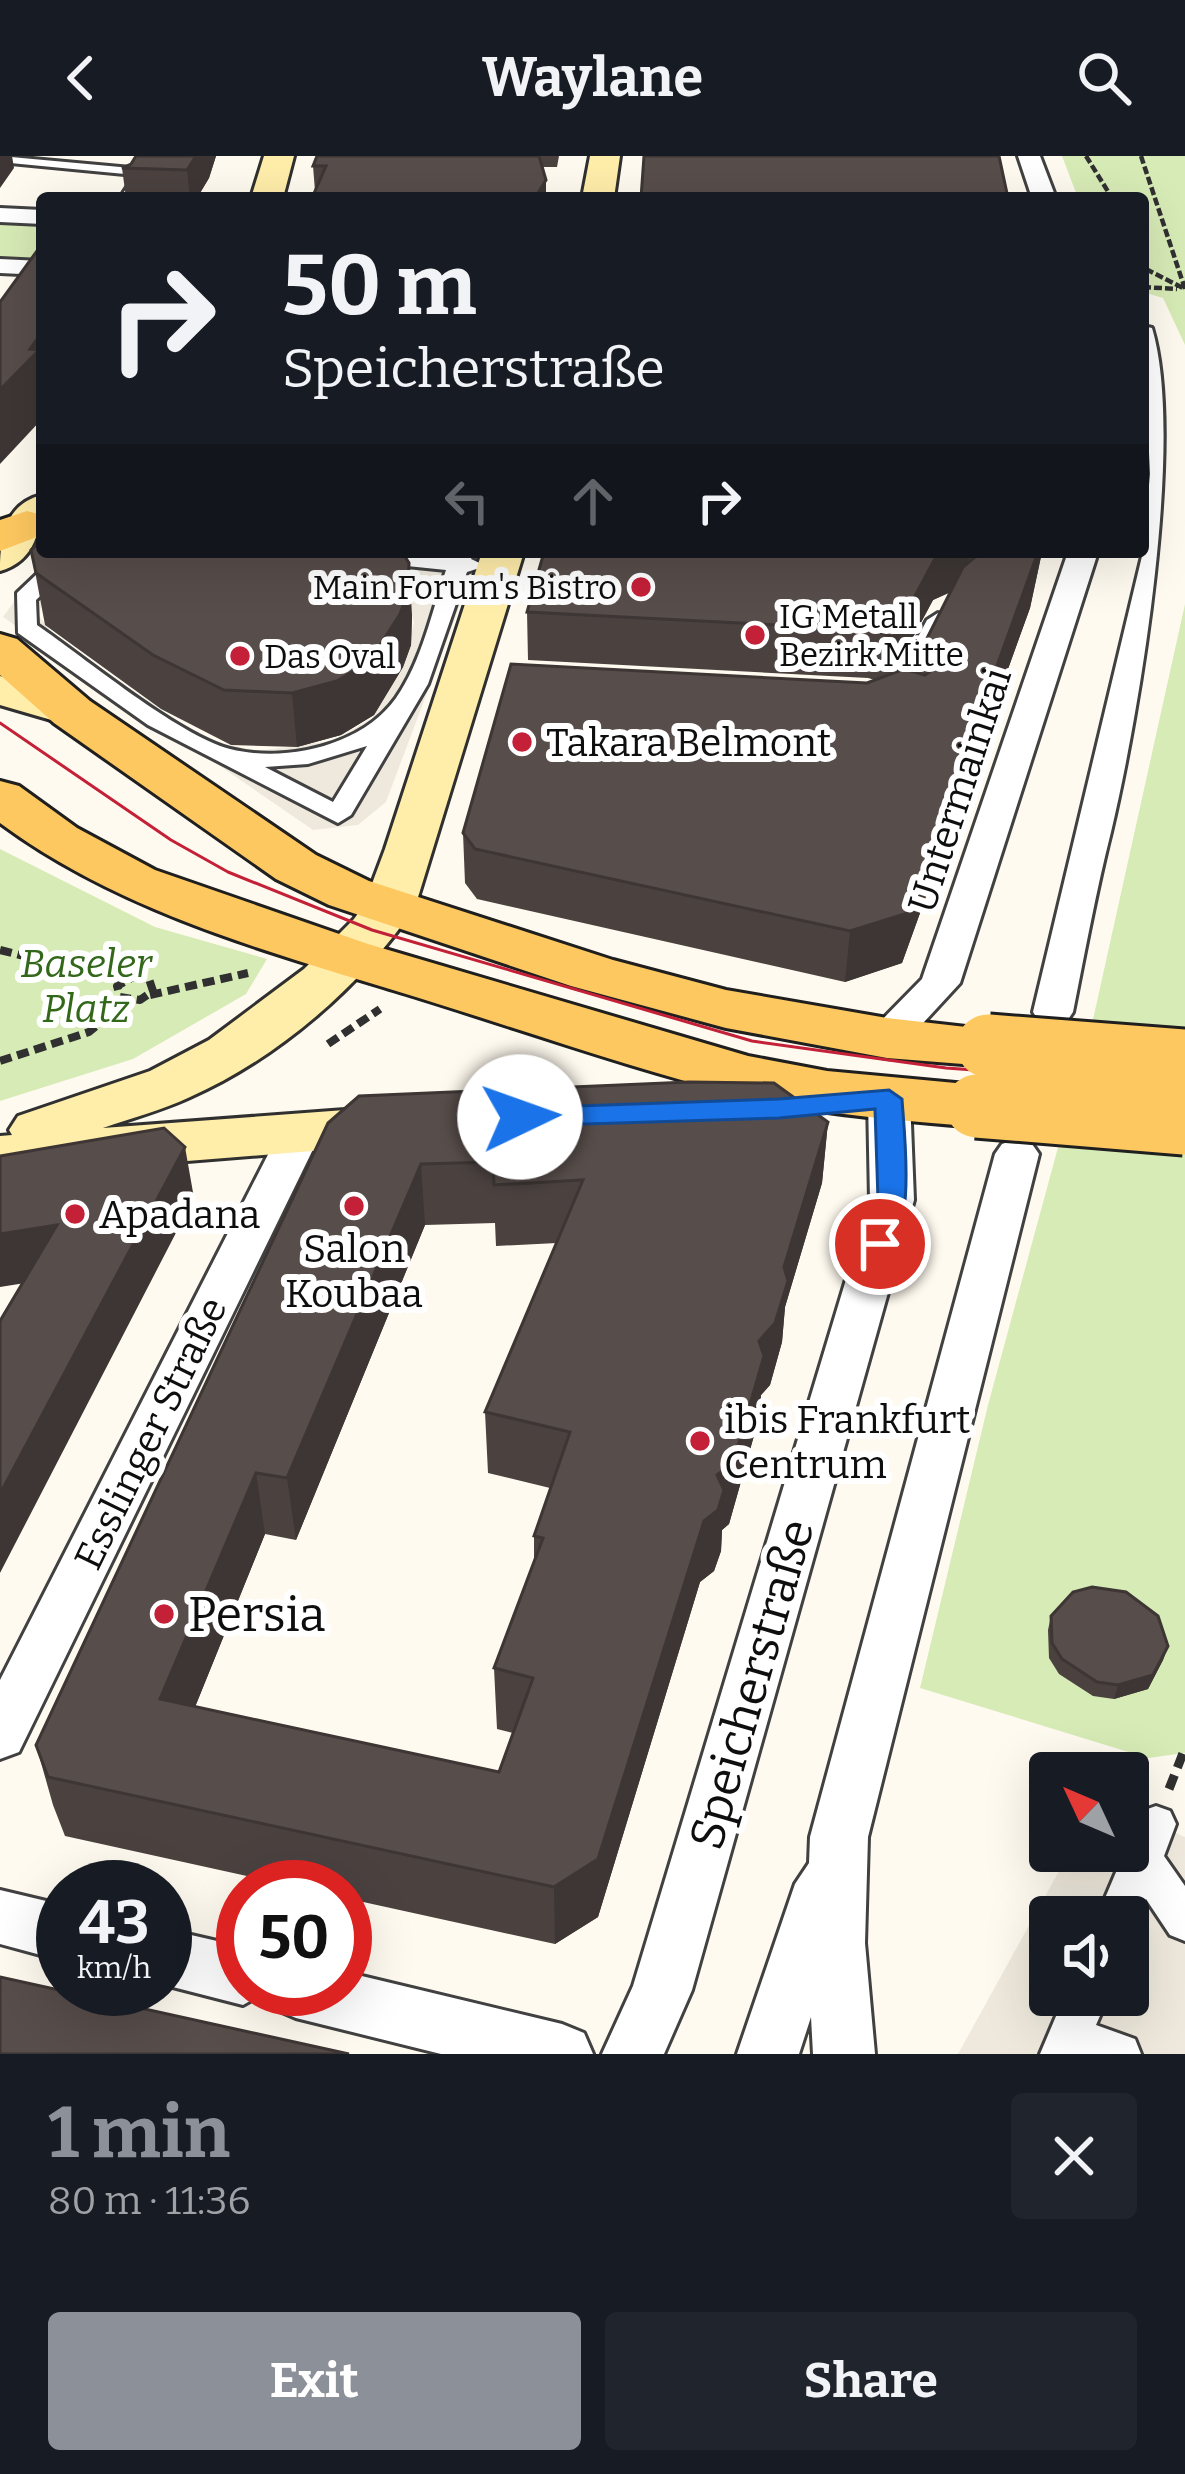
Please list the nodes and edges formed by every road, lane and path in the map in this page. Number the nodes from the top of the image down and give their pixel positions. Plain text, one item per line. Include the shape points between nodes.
1 (279, 156) edge
2 (605, 156) edge
3 (1028, 156) edge
4 (1086, 156) edge
5 (1141, 156) edge
6 (0, 159) edge
7 (130, 192) edge
8 (269, 192) edge
9 (599, 192) edge
10 (1042, 192) edge
11 (1108, 192) edge
12 (0, 215) edge
13 (36, 217) edge
14 (0, 266) edge
15 (36, 268) edge
16 (1149, 271) edge
17 (1149, 287) edge
18 (1185, 289) edge
19 (1149, 342) edge
20 (32, 555) edge
21 (475, 558) edge
22 (1081, 558) edge
23 (963, 596) edge
24 (0, 649) edge
25 (0, 690) edge
26 (406, 704) junction
27 (72, 712) junction
28 (863, 720) edge
29 (211, 750) junction
30 (0, 797) edge
31 (388, 907) junction
32 (0, 950) edge
33 (347, 957) junction
34 (262, 970) dead end
35 (123, 981) junction
36 (150, 995) junction
37 (127, 1000) junction
38 (1053, 1012) dead end
39 (887, 1038) junction
40 (0, 1060) edge
41 (1185, 1061) edge
42 (982, 1076) junction
43 (889, 1099) junction
44 (663, 1109) edge
45 (444, 1122) edge
46 (1185, 1123) edge
47 (301, 1131) junction
48 (0, 1142) edge
49 (1017, 1154) dead end
50 (0, 1156) edge
51 (0, 1736) edge
52 (839, 1838) junction
53 (1127, 1896) edge
54 (0, 1917) edge
55 (1185, 1921) edge
56 (36, 1926) edge
57 (372, 2008) edge
58 (1078, 2016) edge
59 (1066, 2046) edge
60 (562, 2054) edge
61 (633, 2054) edge
62 (768, 2054) edge
63 (844, 2054) edge
64 (1119, 2054) edge

1 - 8 main road
2 - 9 main road
3 - 10 street
4 - 11 path
5 - 18 path
6 - 7 lane via 142,172
12 - 13 street
14 - 15 street
16 - 18 path
17 - 18 path
19 - 38 street via 1161,372 1166,470 1159,562
20 - 29 street via 26,628
21 - 26 street
21 - 31 main road
22 - 39 street, Untermainkai via 940,983
23 - 28 street via 945,607 907,678 868,689 906,708
24 - 27 main road
25 - 27 main road
26 - 29 street via 370,733 314,758 265,761
26 - 29 street via 338,815
27 - 31 main road via 296,867
30 - 33 main road via 135,882
31 - 33 main road
31 - 39 main road via 725,1009
32 - 35 path
33 - 43 main road via 744,1076
33 - 48 main road via 229,1053 170,1084
34 - 36 path
35 - 36 path via 148,979
35 - 37 path via 116,992
36 - 37 path
37 - 40 path via 89,1032
39 - 42 main road
41 - 42 main road, bridge
42 - 43 main road
42 - 46 main road, bridge
43 - 44 main road
43 - 61 street, Speicherstraße via 892,1200 662,1990
45 - 47 main road
47 - 50 main road
47 - 51 street, Esslinger Straße
49 - 52 street
52 - 62 street
52 - 63 street via 835,1943
53 - 55 street via 1149,1841
54 - 56 street
57 - 60 street
58 - 59 street
59 - 64 street

